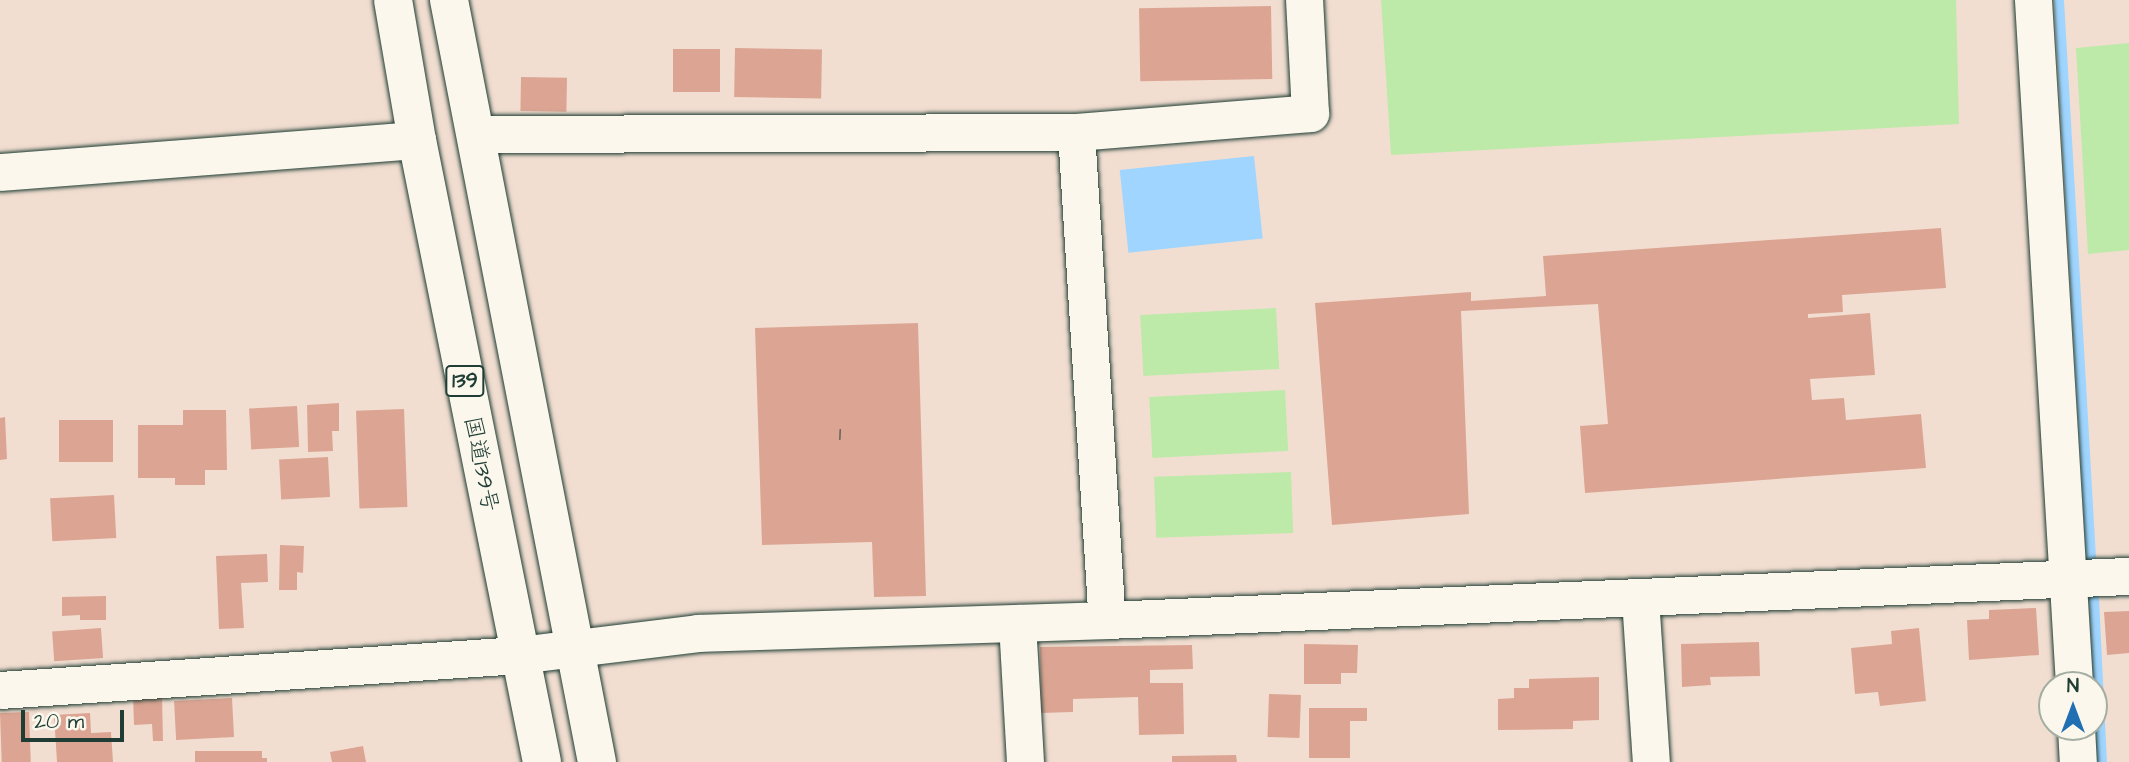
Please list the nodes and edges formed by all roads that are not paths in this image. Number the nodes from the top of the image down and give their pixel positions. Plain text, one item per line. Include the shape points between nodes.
1 (393, 0) edge
2 (449, 0) edge
3 (1304, 0) edge
4 (2033, 0) edge
5 (1076, 132) junction
6 (476, 134) junction
7 (417, 141) junction
8 (0, 172) edge
9 (2129, 576) edge
10 (2068, 579) junction
11 (1640, 598) junction
12 (1107, 620) junction
13 (1017, 623) junction
14 (575, 651) junction
15 (519, 656) junction
16 (2073, 671) edge
17 (0, 690) edge
18 (2077, 741) edge
19 (542, 762) edge
20 (597, 762) edge
21 (1025, 762) edge
22 (1651, 762) edge
23 (2078, 762) edge

1 - 7 highway, 国道139号 / 139
2 - 6 highway, 139
3 - 5 street via 1310,113
4 - 10 street
5 - 6 street
5 - 12 street
6 - 14 highway, 139
7 - 8 street
7 - 15 highway, 国道139号 / 139
9 - 10 street
10 - 11 street
10 - 16 street
11 - 12 street
11 - 22 street
12 - 13 street
13 - 14 street via 698,633
13 - 21 street
14 - 15 street
14 - 20 highway, 139
15 - 17 street
15 - 19 highway, 国道139号 / 139
18 - 23 street

